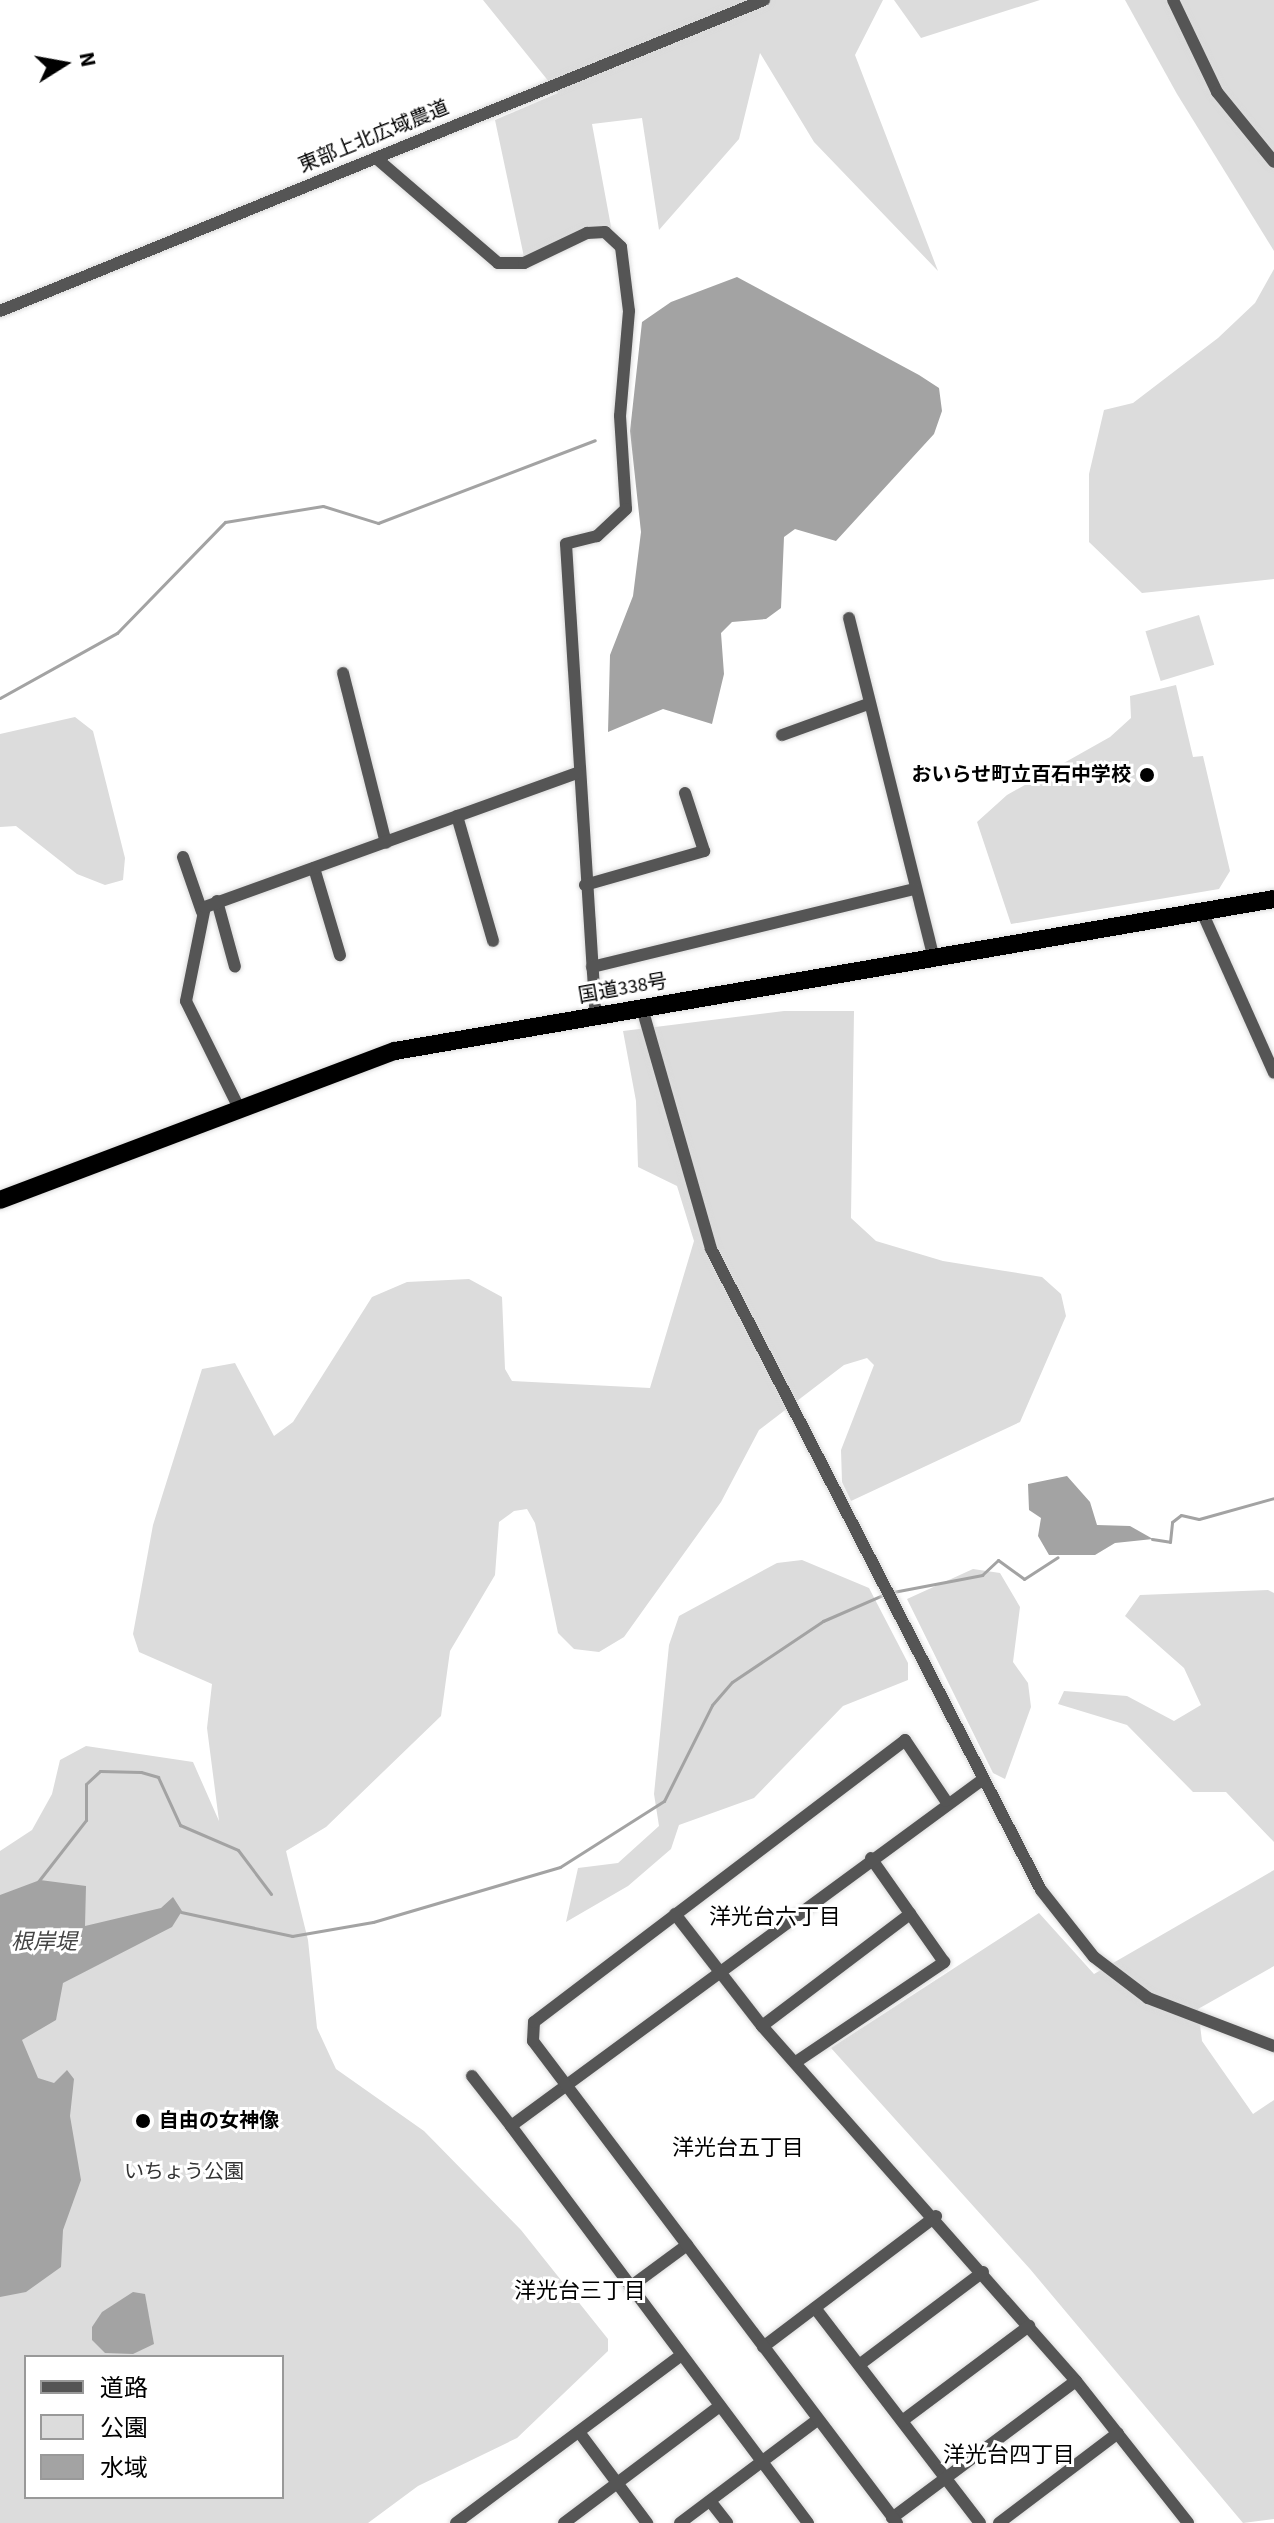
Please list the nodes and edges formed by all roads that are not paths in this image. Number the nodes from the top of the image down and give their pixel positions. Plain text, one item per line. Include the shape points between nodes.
1 (764, 0) edge
2 (1173, 0) edge
3 (376, 158) junction
4 (1274, 162) edge
5 (0, 311) edge
6 (849, 618) dead end
7 (343, 673) dead end
8 (868, 704) junction
9 (782, 735) dead end
10 (577, 773) junction
11 (685, 793) dead end
12 (457, 816) junction
13 (386, 843) junction
14 (183, 857) dead end
15 (314, 868) junction
16 (585, 885) junction
17 (915, 889) junction
18 (1274, 899) edge
19 (217, 901) junction
20 (202, 912) junction
21 (1202, 912) junction
22 (493, 941) dead end
23 (340, 955) dead end
24 (933, 956) junction
25 (235, 967) dead end
26 (592, 967) junction
27 (642, 1008) junction
28 (596, 1015) junction
29 (1274, 1073) edge
30 (239, 1108) junction
31 (0, 1200) edge
32 (982, 1780) junction
33 (946, 1801) junction
34 (871, 1858) junction
35 (675, 1914) junction
36 (910, 1914) junction
37 (719, 1970) junction
38 (762, 2026) junction
39 (1274, 2046) edge
40 (796, 2062) junction
41 (472, 2076) dead end
42 (567, 2084) junction
43 (511, 2126) junction
44 (936, 2216) junction
45 (687, 2245) junction
46 (983, 2272) junction
47 (630, 2287) junction
48 (815, 2308) junction
49 (1029, 2326) junction
50 (763, 2347) junction
51 (681, 2355) junction
52 (859, 2365) junction
53 (1076, 2381) junction
54 (720, 2406) junction
55 (817, 2420) junction
56 (902, 2421) junction
57 (579, 2432) junction
58 (1118, 2433) junction
59 (761, 2461) junction
60 (946, 2478) junction
61 (617, 2483) junction
62 (710, 2501) junction
63 (894, 2520) edge
64 (456, 2523) edge
65 (564, 2523) edge
66 (647, 2523) edge
67 (680, 2523) edge
68 (727, 2523) edge
69 (808, 2523) edge
70 (980, 2523) edge
71 (999, 2523) edge
72 (1188, 2523) edge

1 - 3 street, 東部上北広域農道
2 - 4 street via 1217,92
3 - 5 street, 東部上北広域農道
3 - 10 street via 498,263 524,263 587,233 605,232 621,247 629,311 620,416 626,509 597,536 566,544
6 - 8 street
7 - 13 street
8 - 9 street
8 - 17 street
10 - 12 street
10 - 16 street
11 - 16 street via 704,851
12 - 13 street
12 - 22 street
13 - 15 street
14 - 20 street
15 - 19 street
15 - 23 street
16 - 26 street
17 - 24 street
17 - 26 street
18 - 21 highway, 国道338号
19 - 20 street
19 - 25 street
20 - 30 street via 186,1001
21 - 24 highway, 国道338号
21 - 29 street
24 - 27 highway, 国道338号
26 - 28 street
27 - 28 highway, 国道338号
27 - 32 street via 711,1249
28 - 30 highway, 国道338号 via 395,1051
30 - 31 highway, 国道338号
32 - 33 street
32 - 39 street via 1041,1890 1094,1957 1171,2011
33 - 34 street
33 - 35 street via 905,1740
34 - 36 street
34 - 37 street
35 - 37 street
35 - 42 street via 534,2022 533,2041
36 - 38 street
36 - 40 street via 944,1962
37 - 38 street
37 - 42 street
38 - 40 street
40 - 44 street
41 - 43 street
42 - 43 street
42 - 45 street
43 - 47 street
44 - 46 street
44 - 48 street
45 - 47 street
45 - 50 street
46 - 49 street
46 - 52 street
47 - 51 street
48 - 50 street
48 - 52 street
49 - 53 street
49 - 56 street
50 - 55 street
51 - 54 street
51 - 57 street
52 - 56 street
53 - 58 street
53 - 60 street
54 - 59 street
54 - 61 street
55 - 59 street
55 - 63 street
56 - 60 street
57 - 61 street
57 - 64 street
58 - 71 street
58 - 72 street
59 - 62 street
59 - 69 street
60 - 63 street
60 - 70 street
61 - 65 street
61 - 66 street
62 - 67 street
62 - 68 street

